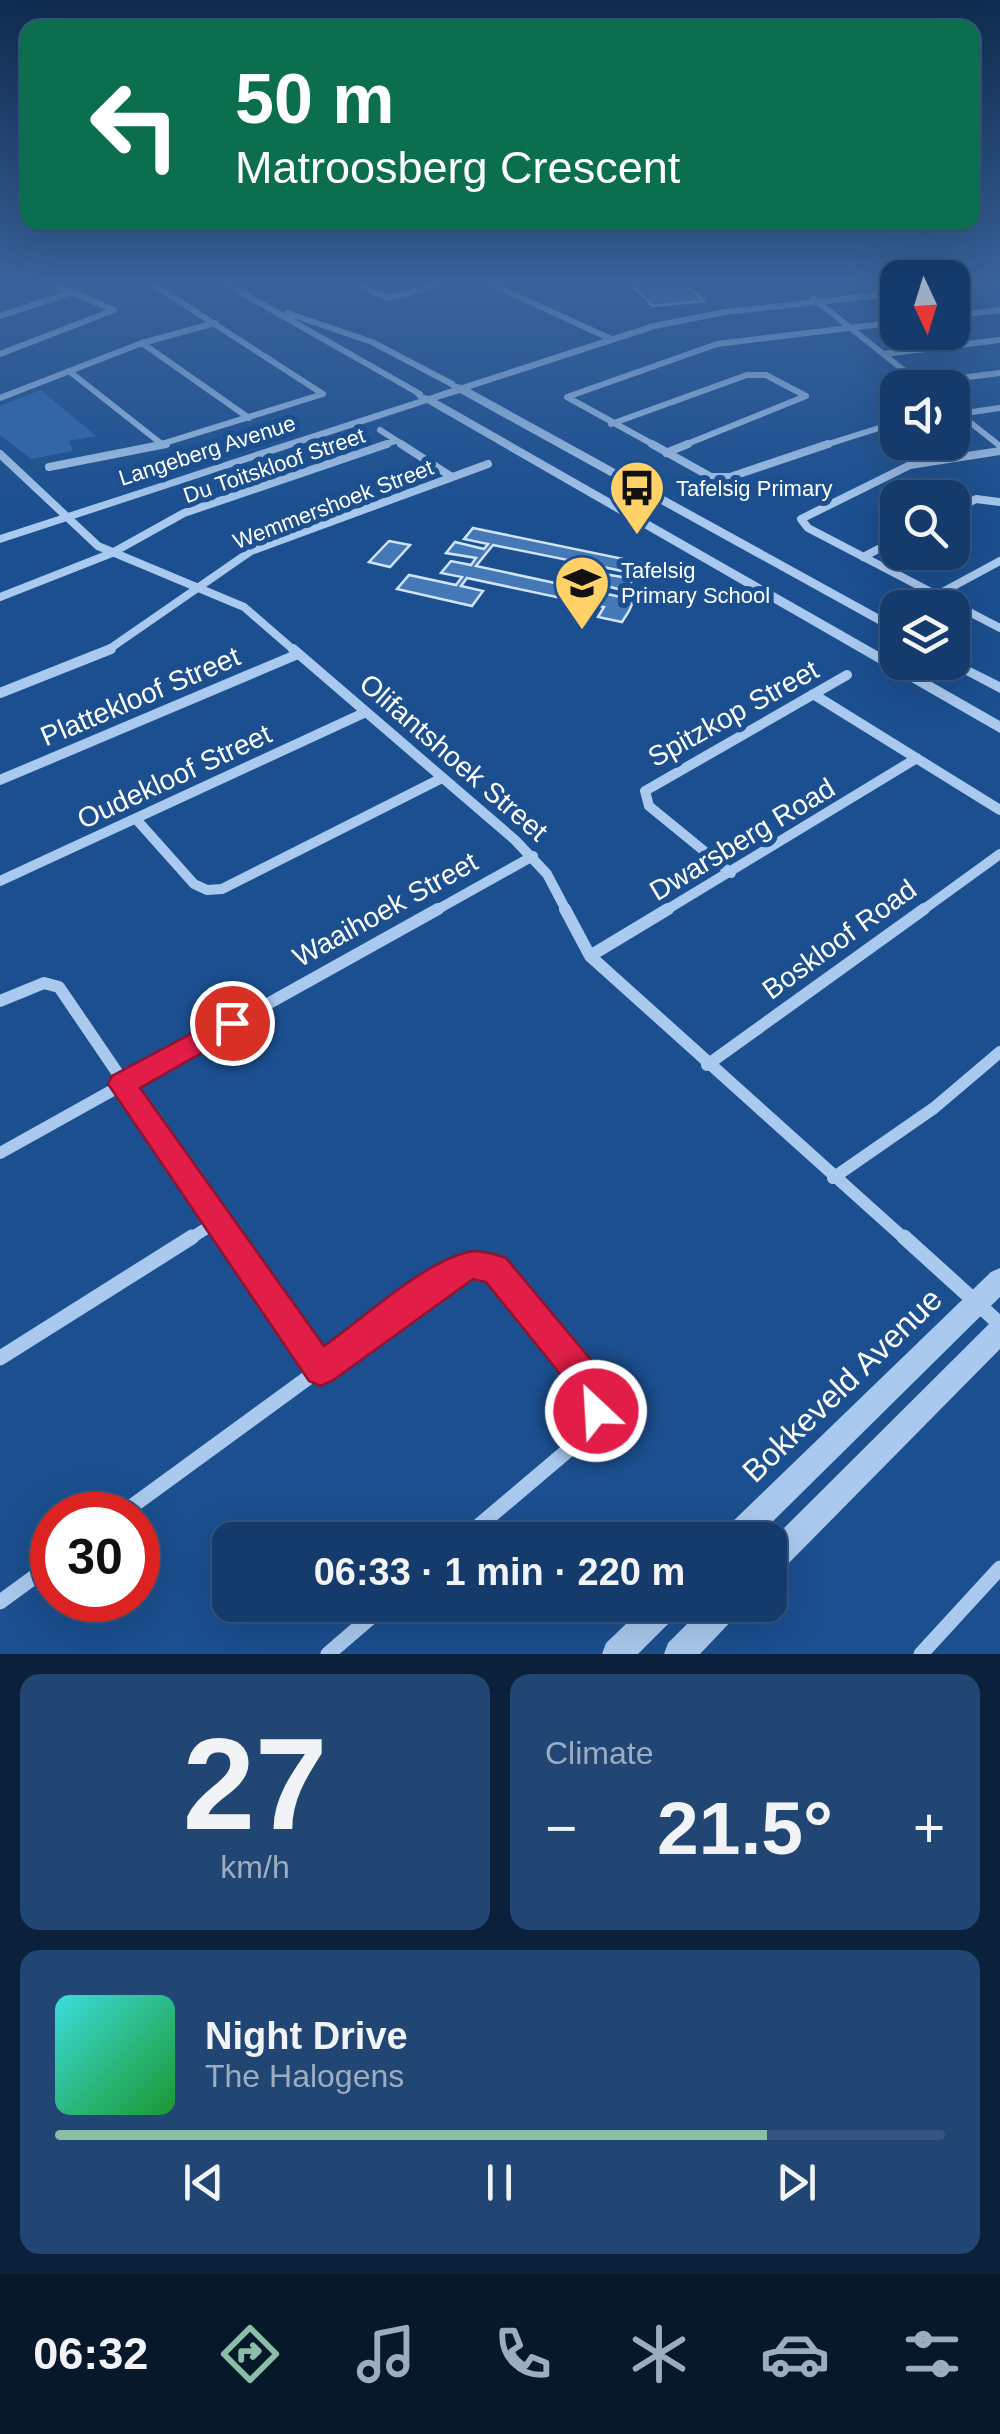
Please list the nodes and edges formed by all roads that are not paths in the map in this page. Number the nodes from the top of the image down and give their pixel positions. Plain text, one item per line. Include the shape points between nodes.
1 (97, 360) edge
2 (167, 360) edge
3 (276, 360) edge
4 (360, 360) edge
5 (405, 360) edge
6 (535, 360) edge
7 (671, 360) edge
8 (69, 371) junction
9 (1000, 373) edge
10 (970, 378) edge
11 (455, 386) junction
12 (423, 396) junction
13 (0, 398) edge
14 (1000, 408) edge
15 (970, 411) edge
16 (249, 418) junction
17 (611, 424) junction
18 (970, 424) edge
19 (880, 426) edge
20 (380, 430) dead end
21 (396, 441) junction
22 (163, 445) junction
23 (1000, 448) edge
24 (666, 453) junction
25 (0, 454) edge
26 (488, 464) dead end
27 (49, 468) dead end
28 (452, 477) junction
29 (970, 502) edge
30 (1000, 502) edge
31 (62, 514) junction
32 (0, 530) edge
33 (0, 538) edge
34 (880, 548) edge
35 (112, 553) junction
36 (863, 556) junction
37 (1000, 561) edge
38 (197, 588) junction
39 (928, 590) edge
40 (946, 590) edge
41 (0, 597) edge
42 (970, 612) edge
43 (880, 622) edge
44 (1000, 628) edge
45 (298, 654) junction
46 (970, 672) edge
47 (847, 675) dead end
48 (1000, 688) edge
49 (0, 694) edge
50 (813, 694) junction
51 (366, 712) junction
52 (1000, 728) edge
53 (917, 758) junction
54 (442, 778) junction
55 (0, 780) edge
56 (1000, 810) edge
57 (136, 819) junction
58 (1000, 854) edge
59 (532, 856) junction
60 (731, 873) junction
61 (0, 881) edge
62 (590, 956) junction
63 (0, 1001) edge
64 (1000, 1052) edge
65 (708, 1066) junction
66 (122, 1084) junction
67 (0, 1153) edge
68 (832, 1178) junction
69 (218, 1221) junction
70 (1000, 1280) edge
71 (976, 1302) junction
72 (1000, 1327) edge
73 (0, 1358) edge
74 (320, 1370) junction
75 (152, 1492) edge
76 (483, 1522) edge
77 (752, 1522) edge
78 (787, 1545) edge
79 (1000, 1568) edge
80 (30, 1580) edge
81 (0, 1602) edge
82 (366, 1622) edge
83 (650, 1622) edge
84 (711, 1622) edge
85 (328, 1654) edge
86 (617, 1654) edge
87 (679, 1654) edge
88 (921, 1654) edge

1 - 8 street
2 - 16 street
3 - 16 street via 322,389 316,398
4 - 12 street
5 - 11 street
6 - 11 street, Langeberg Avenue
7 - 17 street via 567,397
8 - 13 street
8 - 22 street
9 - 10 street
11 - 12 street, Langeberg Avenue
11 - 43 street
12 - 31 street, Langeberg Avenue
12 - 52 street
14 - 15 street
16 - 22 street
17 - 24 street
17 - 24 street via 747,375 766,375 806,396
18 - 23 street
19 - 24 street via 736,478 711,477
20 - 21 street
21 - 28 street
21 - 35 street, Du Toitskloof Street via 184,514
22 - 27 street
23 - 36 street via 910,465 803,515 804,526
25 - 31 street, Olifantshoek Street
26 - 28 street, Wemmershoek Street
28 - 38 street, Wemmershoek Street via 251,551
29 - 30 street
31 - 32 street, Langeberg Avenue
31 - 33 street, Langeberg Avenue
31 - 35 street, Olifantshoek Street
34 - 36 street
35 - 38 street, Olifantshoek Street
35 - 41 street, Du Toitskloof Street
36 - 39 street
37 - 40 street
38 - 45 street, Olifantshoek Street via 244,607
38 - 49 street, Wemmershoek Street via 112,649
42 - 44 street
45 - 51 street, Olifantshoek Street
45 - 55 street, Plattekloof Street
46 - 48 street
47 - 50 street, Spitzkop Street
50 - 53 street
50 - 60 street, Spitzkop Street via 646,791 649,806
51 - 54 street, Olifantshoek Street
51 - 57 street, Oudekloof Street
53 - 56 street
53 - 60 street, Dwarsberg Road
54 - 57 street via 222,889 194,884
54 - 59 street, Olifantshoek Street
57 - 61 street, Oudekloof Street
58 - 65 street, Boskloof Road
59 - 62 street, Olifantshoek Street
59 - 66 street, Waaihoek Street
60 - 62 street, Dwarsberg Road
62 - 65 street, Olifantshoek Street
63 - 66 street via 44,984 59,988
64 - 68 street via 934,1108
65 - 68 street, Olifantshoek Street
66 - 67 street, Waaihoek Street
66 - 69 street
68 - 71 street, Olifantshoek Street
69 - 73 street
69 - 74 street
70 - 71 street, Bokkeveld Avenue
71 - 72 street, Olifantshoek Street
71 - 77 street, Bokkeveld Avenue
72 - 78 street
74 - 75 street
74 - 76 street via 453,1272 473,1265 495,1268 594,1390 596,1411 586,1434
79 - 88 street
80 - 81 street
82 - 85 street
83 - 86 street
84 - 87 street

